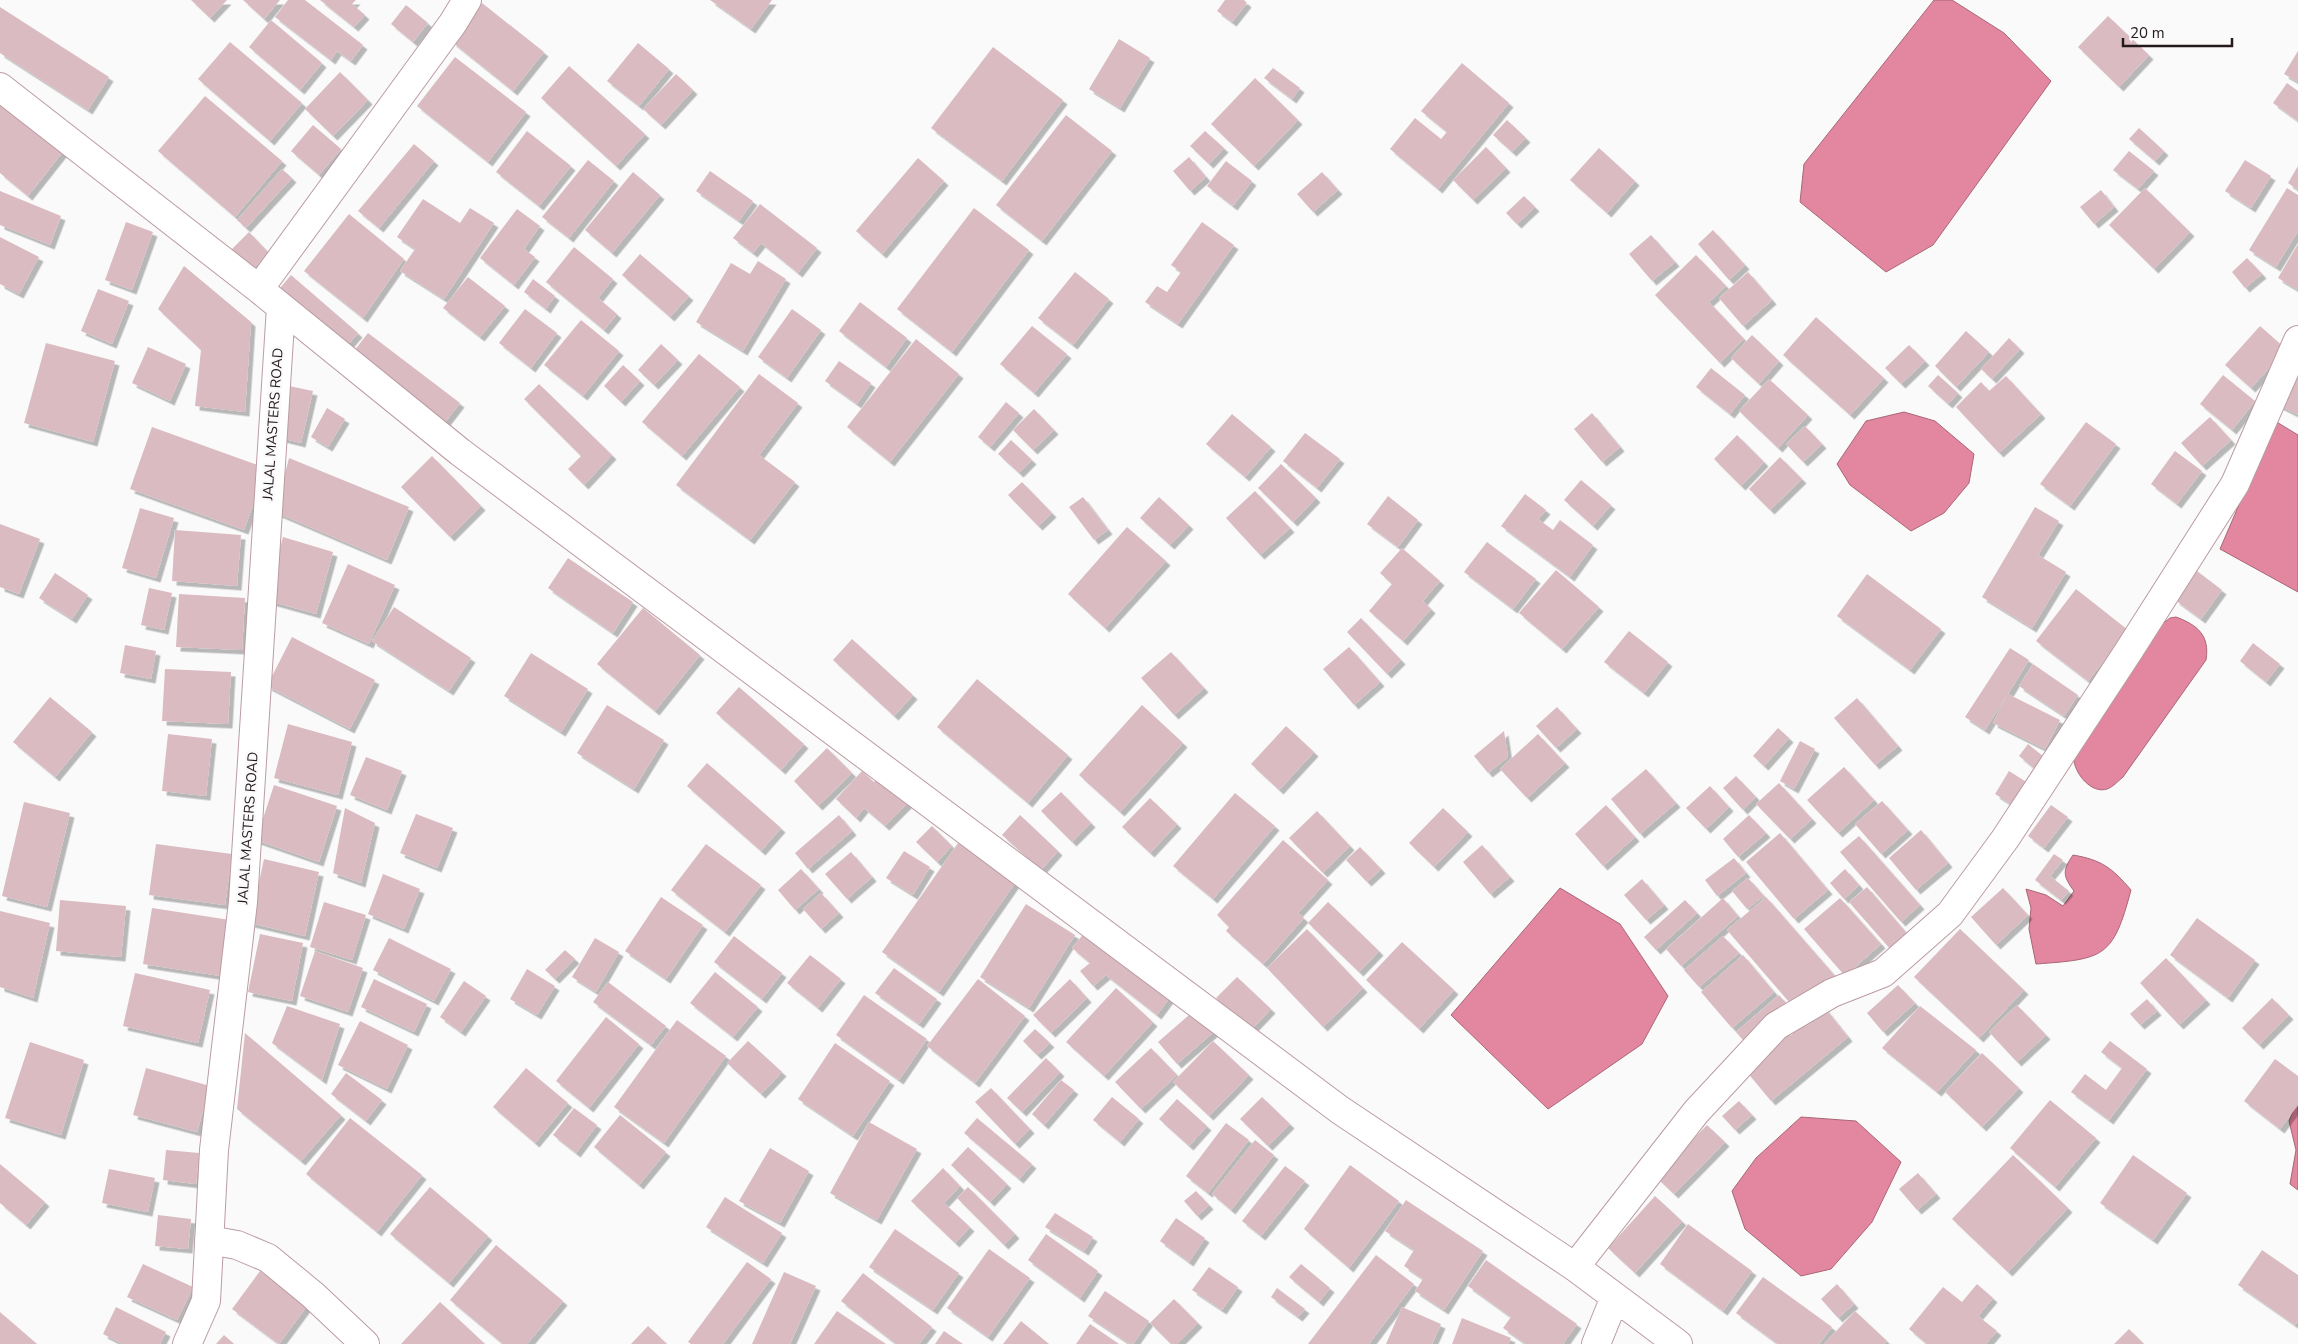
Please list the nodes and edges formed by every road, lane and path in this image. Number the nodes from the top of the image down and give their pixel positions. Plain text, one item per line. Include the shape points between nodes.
1 (467, 0) edge
2 (0, 87) edge
3 (259, 290) junction
4 (281, 308) junction
5 (2298, 340) edge
6 (209, 1240) junction
7 (1575, 1267) junction
8 (1616, 1297) junction
9 (187, 1344) edge
10 (365, 1344) edge
11 (1596, 1344) edge
12 (1678, 1344) edge

1 - 3 street
2 - 3 street
3 - 4 street
4 - 6 street, JALAL MASTERS ROAD via 243,902 214,1150
4 - 7 street via 460,452 1340,1110
5 - 7 street via 2235,484 2005,839 1950,914 1883,973 1832,993 1776,1026 1696,1112
6 - 9 street, JALAL MASTERS ROAD via 206,1301
6 - 10 street via 237,1245 268,1258
7 - 8 street
8 - 11 street
8 - 12 street

